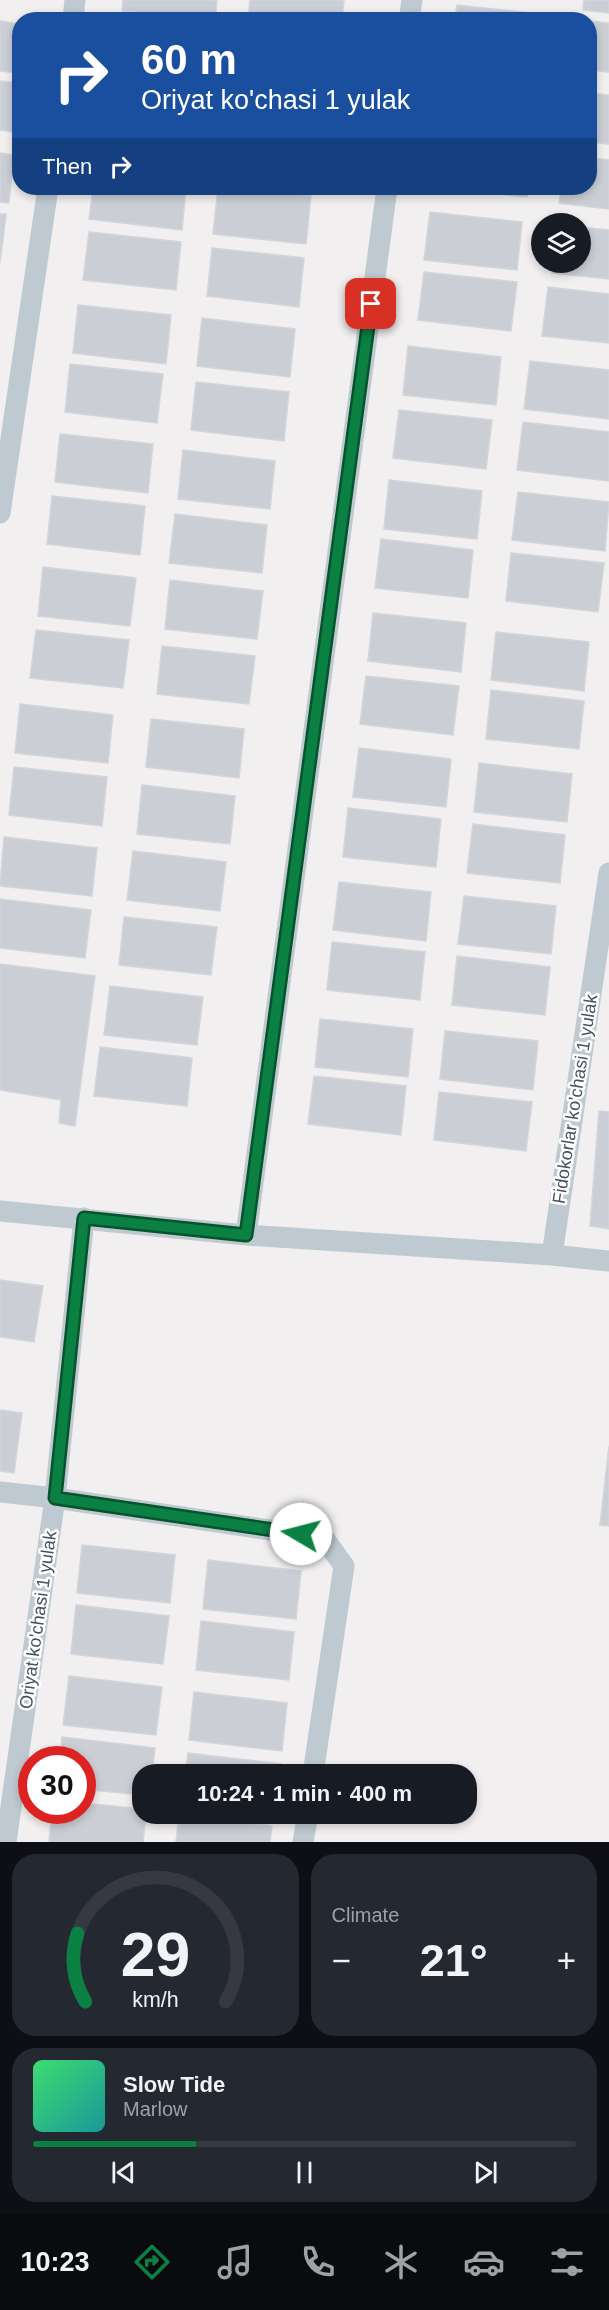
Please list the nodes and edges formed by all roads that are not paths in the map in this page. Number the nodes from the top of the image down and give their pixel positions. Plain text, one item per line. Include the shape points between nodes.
1 (47, 195) edge
2 (386, 195) edge
3 (0, 513) edge
4 (609, 873) edge
5 (0, 1211) edge
6 (84, 1218) junction
7 (246, 1235) junction
8 (552, 1255) junction
9 (609, 1261) edge
10 (0, 1492) edge
11 (55, 1498) junction
12 (314, 1764) edge
13 (306, 1824) edge
14 (6, 1842) edge
15 (303, 1842) edge

1 - 3 street
2 - 7 street
4 - 8 street, Fidokorlar ko'chasi 1 yulak
5 - 6 street
6 - 7 street
6 - 11 street, Oriyat ko'chasi 1 yulak
7 - 8 street
8 - 9 street
10 - 11 street
11 - 12 street via 324,1538 344,1566
11 - 14 street, Oriyat ko'chasi 1 yulak
13 - 15 street

